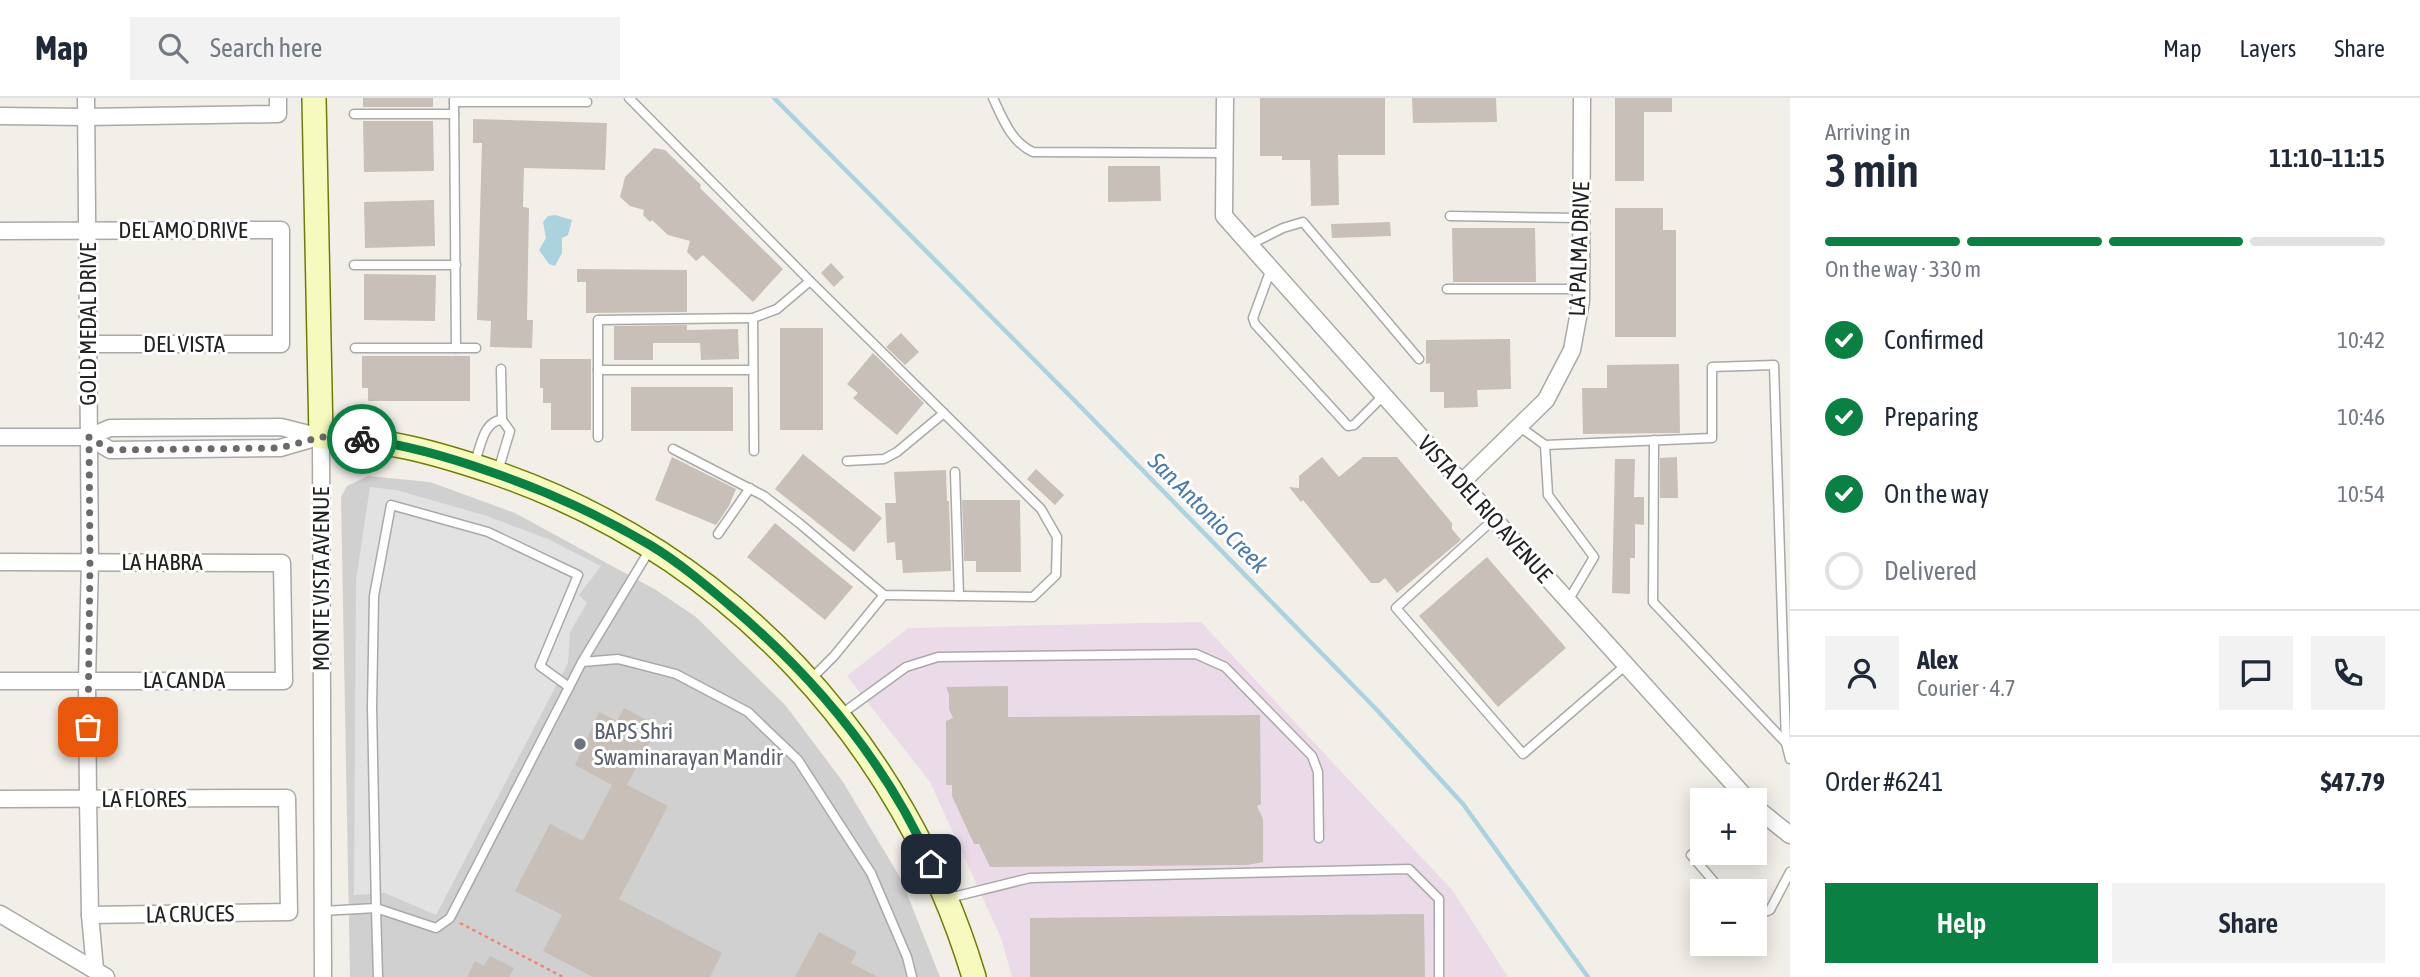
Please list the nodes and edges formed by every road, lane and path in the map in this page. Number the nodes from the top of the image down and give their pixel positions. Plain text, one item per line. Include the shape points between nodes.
1 (86, 98) edge
2 (314, 98) edge
3 (629, 98) edge
4 (993, 98) edge
5 (1225, 98) edge
6 (1582, 98) edge
7 (454, 100) edge
8 (587, 102) dead end
9 (278, 106) edge
10 (354, 114) dead end
11 (454, 114) junction
12 (0, 116) edge
13 (86, 117) junction
14 (1225, 153) junction
15 (1450, 216) dead end
16 (1581, 218) junction
17 (88, 230) junction
18 (0, 231) edge
19 (1249, 245) junction
20 (354, 265) dead end
21 (456, 265) junction
22 (1271, 269) junction
23 (810, 281) junction
24 (1447, 289) dead end
25 (1581, 289) junction
26 (753, 318) junction
27 (88, 344) junction
28 (281, 344) joint
29 (355, 348) dead end
30 (456, 348) junction
31 (476, 348) dead end
32 (1419, 359) dead end
33 (501, 369) dead end
34 (598, 370) junction
35 (753, 370) junction
36 (1384, 396) junction
37 (944, 412) junction
38 (502, 420) junction
39 (1520, 427) junction
40 (0, 437) edge
41 (89, 437) junction
42 (321, 437) junction
43 (597, 437) dead end
44 (1654, 440) junction
45 (1545, 445) junction
46 (673, 449) dead end
47 (754, 451) dead end
48 (847, 461) dead end
49 (474, 466) junction
50 (955, 472) dead end
51 (497, 474) junction
52 (1461, 483) junction
53 (750, 488) junction
54 (1494, 519) junction
55 (718, 534) dead end
56 (652, 547) junction
57 (0, 562) edge
58 (90, 562) junction
59 (884, 595) junction
60 (959, 596) junction
61 (1568, 601) junction
62 (582, 662) junction
63 (1626, 665) junction
64 (87, 680) junction
65 (810, 680) junction
66 (0, 681) edge
67 (284, 681) joint
68 (569, 687) junction
69 (840, 715) junction
70 (1786, 743) junction
71 (1790, 759) edge
72 (1737, 788) edge
73 (0, 799) edge
74 (88, 799) junction
75 (1767, 817) edge
76 (1790, 835) edge
77 (1319, 838) dead end
78 (1700, 865) edge
79 (1790, 872) edge
80 (1712, 879) edge
81 (946, 899) junction
82 (376, 908) junction
83 (323, 911) junction
84 (1767, 911) edge
85 (289, 912) joint
86 (0, 914) edge
87 (90, 915) junction
88 (450, 918) junction
89 (100, 973) edge
90 (323, 977) edge
91 (378, 977) edge
92 (562, 977) edge
93 (912, 977) edge
94 (974, 977) edge
95 (1439, 977) edge

1 - 13 street, GOLD MEDAL DRIVE
2 - 42 street, MONTE VISTA AVENUE
3 - 23 lane
4 - 14 lane via 1011,134 1033,152
5 - 14 street
6 - 16 street, LA PALMA DRIVE
7 - 8 lane
7 - 11 lane
9 - 13 street
10 - 11 lane
11 - 21 lane
12 - 13 street
13 - 17 street, GOLD MEDAL DRIVE
14 - 19 street, VISTA DEL RIO AVENUE via 1224,216
15 - 16 lane
16 - 25 street, LA PALMA DRIVE
17 - 18 street, DEL AMO DRIVE
17 - 27 street, GOLD MEDAL DRIVE
17 - 28 street, DEL AMO DRIVE via 281,230
19 - 22 street, VISTA DEL RIO AVENUE
19 - 32 lane via 1303,222
20 - 21 lane
21 - 30 lane
22 - 36 street, VISTA DEL RIO AVENUE
22 - 36 lane via 1253,318 1255,324 1348,426
23 - 26 lane via 777,309
23 - 37 lane
24 - 25 lane
25 - 39 street, LA PALMA DRIVE via 1572,350 1546,400
26 - 34 lane via 598,320
26 - 35 lane
27 - 28 street, DEL VISTA
27 - 41 street, GOLD MEDAL DRIVE
29 - 30 lane
30 - 31 lane
33 - 38 lane
34 - 35 lane
34 - 43 lane
35 - 47 lane
36 - 52 street, VISTA DEL RIO AVENUE
37 - 48 lane via 884,459
37 - 60 lane via 1041,509 1057,537 1056,575 1033,597
38 - 49 lane via 488,426
38 - 51 lane via 510,430
39 - 45 lane
39 - 52 street, LA PALMA DRIVE
40 - 41 street
41 - 42 street via 110,428 281,427
41 - 58 street, GOLD MEDAL DRIVE
42 - 49 street via 369,440
42 - 83 street, MONTE VISTA AVENUE
44 - 45 lane
44 - 70 lane via 1653,602
44 - 70 lane via 1712,438 1712,367 1774,365
45 - 61 lane via 1548,495 1594,557
46 - 53 lane
49 - 51 street
50 - 60 lane
51 - 56 street via 578,506
52 - 54 street, VISTA DEL RIO AVENUE
53 - 55 lane
53 - 59 lane
54 - 61 street, VISTA DEL RIO AVENUE
54 - 63 lane via 1396,608 1523,754
56 - 62 lane
56 - 65 street via 712,590
57 - 58 street, LA HABRA
58 - 64 street, GOLD MEDAL DRIVE
58 - 67 street, LA HABRA via 282,563
59 - 60 lane
59 - 65 lane
61 - 63 street, VISTA DEL RIO AVENUE
62 - 68 lane
62 - 93 lane via 618,659 676,674 748,712 798,760 871,873
63 - 72 street, VISTA DEL RIO AVENUE
64 - 66 street, LA CANDA
64 - 67 street, LA CANDA
64 - 74 street, GOLD MEDAL DRIVE
65 - 69 street
68 - 82 lane via 540,666 578,575 488,532 391,505 374,596
68 - 88 lane
69 - 77 lane via 905,667 939,657 1196,654 1225,667 1312,756 1318,772
69 - 81 street via 906,815
70 - 71 lane
73 - 74 street, LA FLORES
74 - 85 street, LA FLORES via 287,797
74 - 87 street, GOLD MEDAL DRIVE
75 - 76 street
78 - 80 lane
79 - 84 lane
81 - 94 street
81 - 95 lane via 1030,878 1409,869 1439,899
82 - 83 lane
82 - 88 lane via 436,928
82 - 91 lane
83 - 90 street, MONTE VISTA AVENUE
85 - 87 street, LA CRUCES
86 - 89 street
87 - 89 street, GOLD MEDAL DRIVE
88 - 92 path

